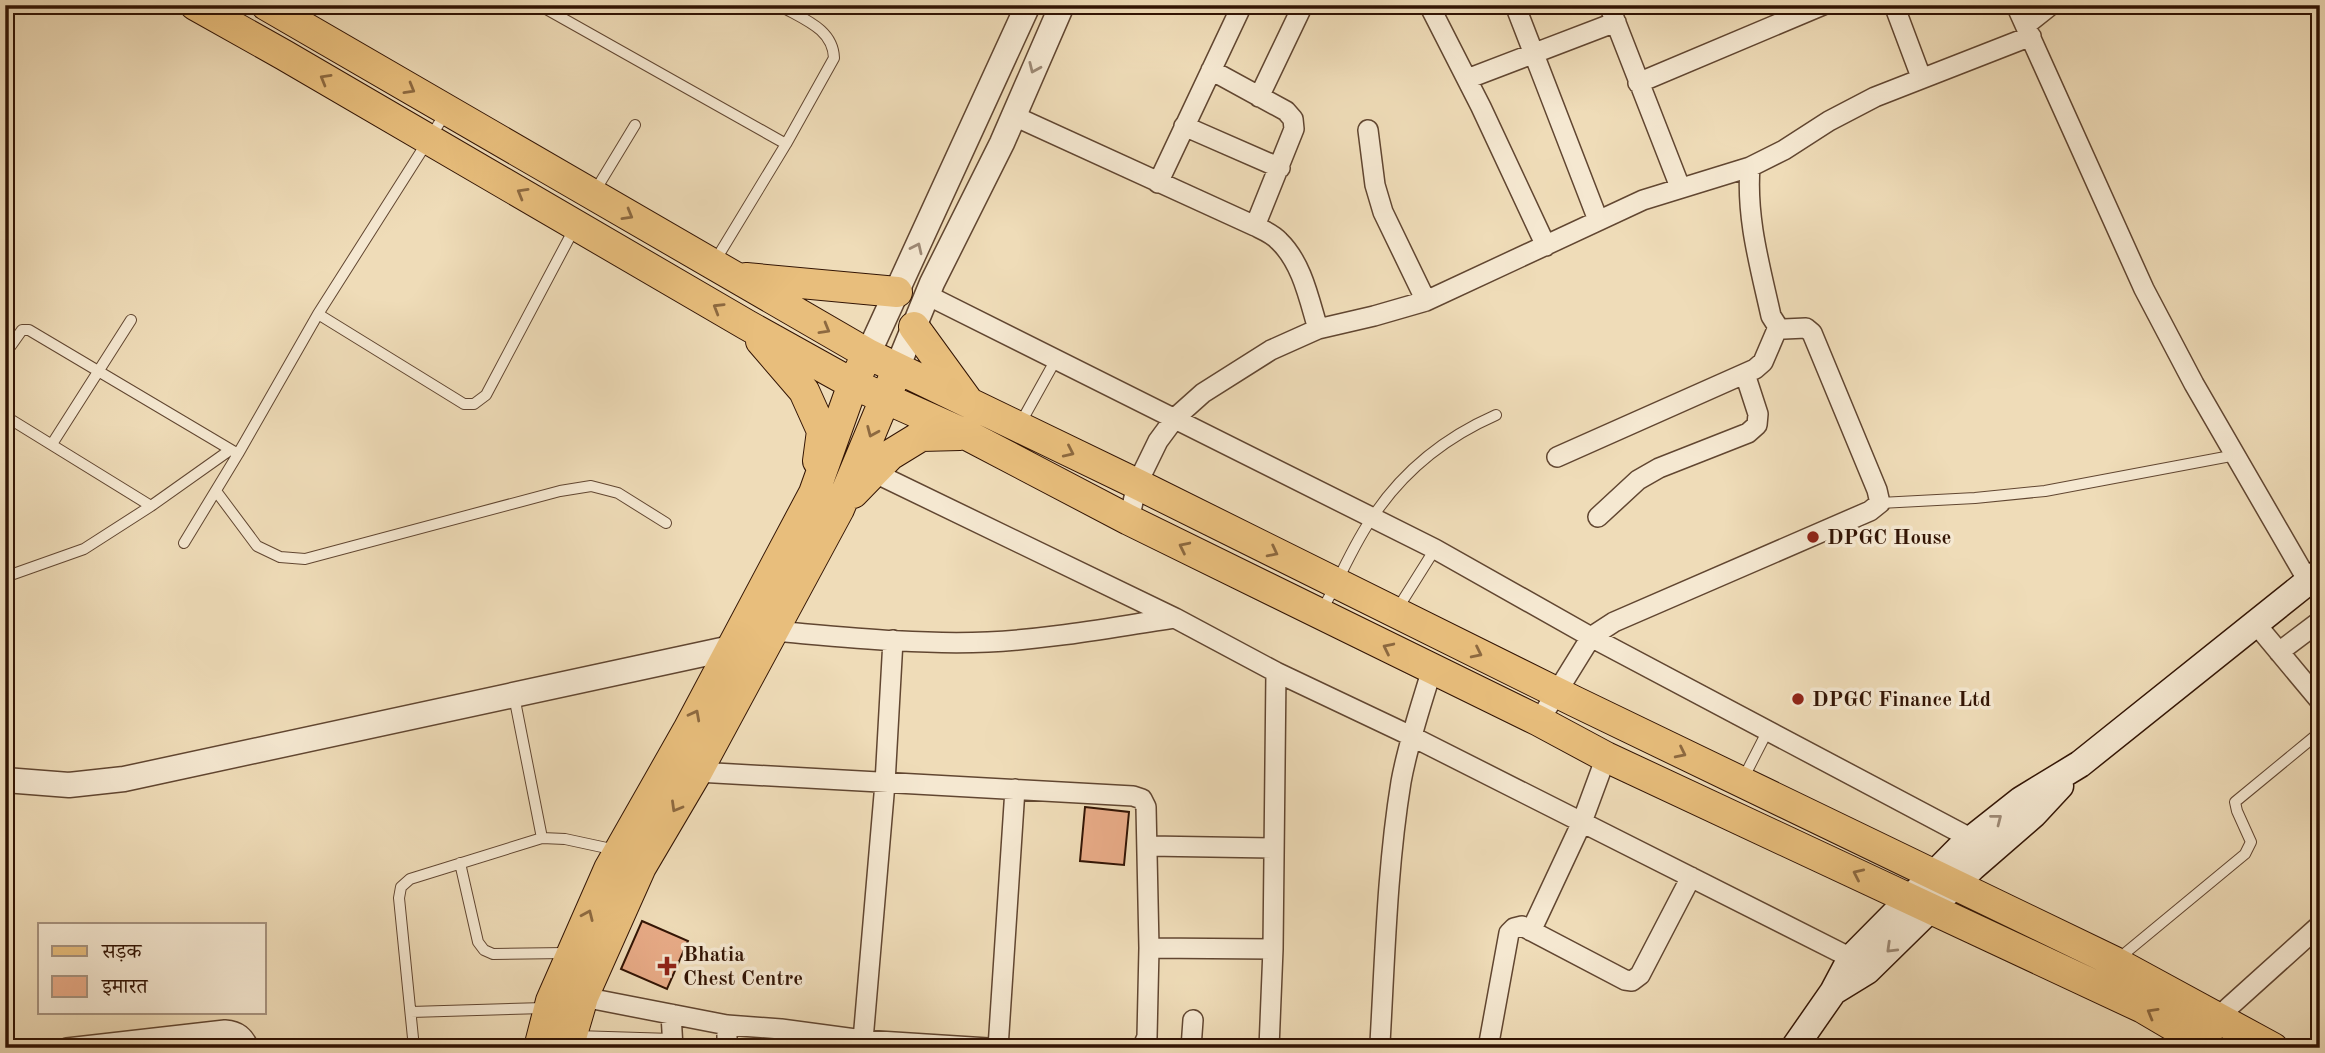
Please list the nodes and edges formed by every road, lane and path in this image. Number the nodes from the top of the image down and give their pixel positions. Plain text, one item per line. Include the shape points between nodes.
1 (195, 5) edge
2 (266, 5) edge
3 (539, 5) edge
4 (779, 5) edge
5 (1028, 5) edge
6 (1062, 5) edge
7 (1241, 5) edge
8 (1303, 5) edge
9 (1429, 5) edge
10 (1515, 5) edge
11 (1823, 5) edge
12 (1894, 5) edge
13 (2016, 5) edge
14 (2051, 5) edge
15 (1612, 14) edge
16 (2029, 31) junction
17 (1534, 53) junction
18 (1211, 70) junction
19 (1921, 77) junction
20 (1467, 79) junction
21 (1638, 83) junction
22 (1259, 97) junction
23 (447, 110) junction
24 (1012, 115) junction
25 (635, 125) dead end
26 (1184, 126) junction
27 (1368, 131) dead end
28 (430, 139) junction
29 (786, 144) junction
30 (1750, 167) junction
31 (1280, 168) junction
32 (1158, 183) junction
33 (1679, 187) junction
34 (593, 195) junction
35 (1598, 220) junction
36 (576, 225) junction
37 (1255, 226) junction
38 (1546, 246) junction
39 (724, 271) junction
40 (897, 292) junction
41 (927, 295) junction
42 (1426, 301) junction
43 (318, 314) junction
44 (131, 320) dead end
45 (747, 326) junction
46 (914, 327) junction
47 (1778, 327) junction
48 (1318, 329) junction
49 (5, 354) edge
50 (868, 354) junction
51 (1055, 361) junction
52 (897, 369) junction
53 (100, 371) junction
54 (1745, 374) junction
55 (853, 384) junction
56 (886, 399) junction
57 (970, 404) junction
58 (1496, 415) dead end
59 (5, 416) edge
60 (1175, 418) junction
61 (1018, 428) junction
62 (967, 435) junction
63 (52, 444) junction
64 (234, 452) junction
65 (2236, 456) junction
66 (1557, 457) dead end
67 (873, 472) junction
68 (1137, 484) junction
69 (216, 491) junction
70 (814, 492) junction
71 (1880, 503) junction
72 (151, 506) junction
73 (839, 509) junction
74 (1372, 517) junction
75 (1598, 517) dead end
76 (1129, 520) junction
77 (666, 523) dead end
78 (184, 544) dead end
79 (1435, 550) junction
80 (5, 577) edge
81 (2314, 577) edge
82 (1337, 585) junction
83 (1395, 613) junction
84 (1320, 614) junction
85 (1175, 618) junction
86 (2320, 621) edge
87 (2255, 623) junction
88 (773, 631) junction
89 (1591, 637) junction
90 (893, 640) junction
91 (731, 648) junction
92 (2279, 652) junction
93 (1432, 669) junction
94 (1276, 672) junction
95 (1556, 692) junction
96 (513, 695) junction
97 (2320, 701) edge
98 (1539, 721) junction
99 (1768, 730) junction
100 (2320, 732) edge
101 (1411, 737) junction
102 (1606, 757) junction
103 (2080, 764) junction
104 (697, 772) junction
105 (5, 780) edge
106 (1742, 782) junction
107 (885, 783) junction
108 (1015, 789) junction
109 (1582, 822) junction
110 (542, 838) junction
111 (1972, 839) junction
112 (1149, 846) junction
113 (1273, 848) junction
114 (620, 850) junction
115 (460, 863) junction
116 (1691, 877) junction
117 (1944, 880) junction
118 (1921, 903) junction
119 (2320, 925) edge
120 (1531, 931) junction
121 (1149, 948) junction
122 (1273, 949) junction
123 (572, 953) junction
124 (1851, 958) junction
125 (2115, 962) junction
126 (1833, 992) junction
127 (583, 997) junction
128 (549, 1008) junction
129 (411, 1012) junction
130 (671, 1014) junction
131 (2219, 1016) junction
132 (1193, 1020) dead end
133 (727, 1025) junction
134 (781, 1038) edge
135 (863, 1040) junction
136 (570, 1042) edge
137 (673, 1044) edge
138 (1380, 1046) edge
139 (67, 1048) edge
140 (249, 1048) edge
141 (414, 1048) edge
142 (539, 1048) edge
143 (727, 1048) edge
144 (988, 1048) edge
145 (998, 1048) edge
146 (1142, 1048) edge
147 (1191, 1048) edge
148 (1269, 1048) edge
149 (1488, 1048) edge
150 (1794, 1048) edge
151 (2211, 1048) edge
152 (2273, 1048) edge

28 -> 1 main road
2 -> 23 main road
3 - 29 lane
4 - 29 lane via 824,32 834,44 834,58
40 -> 5 street
6 -> 24 street
7 - 18 street
8 - 22 street
9 - 20 street
10 - 17 street
11 - 21 street
12 - 19 street
13 - 16 street
14 - 16 street
15 - 17 street
15 - 21 street
16 - 19 street
16 - 65 street via 2144,289
17 - 20 street
17 - 35 street
18 - 22 street
18 - 26 street
19 - 30 street via 1829,121
20 - 38 street
21 - 33 street
22 - 31 street via 1293,119 1294,129
23 - 28 lane
23 - 34 main road
24 - 32 street
24 - 41 street
25 - 34 lane
26 - 31 street
26 - 32 street
27 - 42 street via 1383,212
36 -> 28 main road
28 - 43 lane
29 - 39 lane
30 - 33 street
30 - 47 street via 1753,236 1771,316
31 - 37 street
32 - 37 street
33 - 35 street
34 -> 39 main road
35 - 38 street
36 - 43 lane via 486,395 474,404 464,404
45 -> 36 main road
37 - 48 street via 1278,239 1292,257
38 - 42 street
39 - 40 main road
39 -> 50 main road
40 - 50 street
41 - 46 street
41 - 51 street
42 - 48 street
43 - 64 lane
44 - 53 lane
45 - 55 main road
45 - 70 main road via 804,391 822,431
46 - 52 street
46 - 57 main road
47 - 54 street via 1763,362
47 - 71 street via 1806,328 1812,333
48 - 60 street via 1259,357 1203,393
49 - 53 lane via 22,330 29,330
50 - 52 main road
50 - 55 main road
51 - 60 street
51 - 61 lane
52 - 56 main road
52 - 57 main road
53 - 63 lane
53 - 64 lane
54 - 66 street
54 - 75 street via 1757,425 1638,480
55 - 56 main road
55 - 70 main road
56 - 62 main road
56 -> 73 main road
57 - 61 main road
58 - 74 lane via 1466,428 1425,456
59 - 63 lane
60 - 68 street
60 - 74 street
61 -> 68 main road
62 - 67 main road via 921,436
62 - 76 main road
63 - 72 lane
64 - 69 lane
64 - 72 lane
65 - 71 lane via 2045,492
65 - 81 street
67 - 73 main road
67 - 85 street
68 - 76 street
68 -> 82 main road
69 - 77 lane via 257,545 280,557 305,559 592,486 618,493
69 - 78 lane
70 - 91 main road
71 - 89 street via 1614,622
72 - 80 lane via 84,549
73 - 88 main road
74 - 79 street
74 - 82 lane
84 -> 76 main road
79 - 83 lane
79 - 89 street
81 - 87 main road
82 - 83 main road
82 - 84 lane
83 -> 95 main road
93 -> 84 main road
85 - 90 street via 988,642
85 - 94 street
86 - 92 street
87 - 92 street
87 - 103 main road
88 - 90 street
88 - 104 main road
89 - 95 street
89 - 99 street
90 - 107 street
91 - 96 street
114 -> 91 main road
92 - 97 street
93 - 98 main road
93 - 101 street
94 - 101 street
94 - 113 street
95 - 98 street
95 -> 106 main road
96 - 105 street via 124,779 69,785
96 - 110 lane
98 - 102 main road
99 - 106 lane
99 - 111 street
100 - 125 lane via 2235,802 2252,842 2245,854
101 - 109 street
101 - 138 street via 1393,845
102 - 109 street
118 -> 102 main road
111 -> 103 main road via 2021,800
103 - 117 main road via 2034,814
104 - 107 street
104 -> 127 main road via 641,867
106 - 117 main road
107 - 108 street
107 - 135 street
108 - 112 street via 1133,796 1146,807
108 - 145 street
109 - 116 street
109 - 120 street
110 - 114 lane
110 - 115 lane
111 - 117 main road
112 - 113 street
112 - 121 street
113 - 122 street
123 -> 114 main road
115 - 123 lane via 478,942 484,950 493,954
115 - 129 lane via 410,878 401,887
116 - 120 street via 1636,980 1625,980
116 - 124 street
117 - 118 main road
117 - 125 main road
118 - 124 main road
118 -> 126 main road via 1867,971
151 -> 118 main road via 2143,1008
119 - 131 street
120 - 149 street via 1522,926 1509,933
121 - 122 street
121 - 146 street via 1147,1037
122 - 148 street
123 - 128 main road
124 - 126 main road
125 - 131 main road
126 - 150 main road
127 - 130 street
127 - 136 main road
128 - 129 lane
128 - 142 main road
129 - 141 lane
130 - 133 street
130 - 137 street
131 - 152 main road
132 - 147 street
133 - 134 street
133 - 143 street
134 - 135 street
135 - 144 street
136 - 137 lane
139 - 140 street via 234,1030

